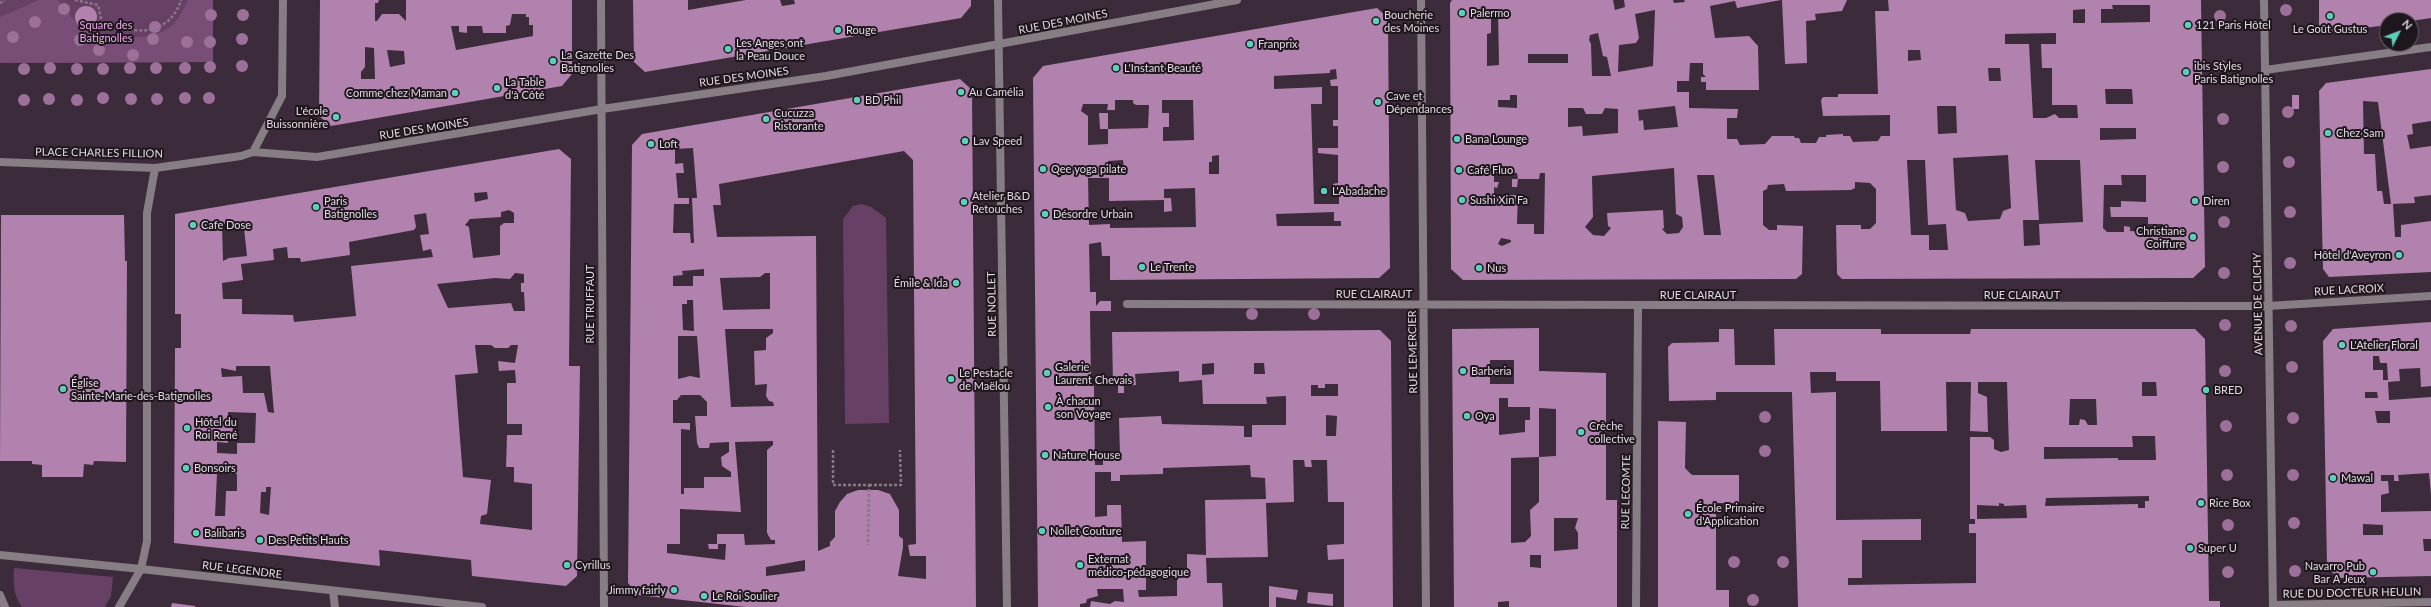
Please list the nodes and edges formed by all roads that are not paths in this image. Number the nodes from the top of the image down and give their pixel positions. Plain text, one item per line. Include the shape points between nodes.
1 (283, 0) edge
2 (601, 0) edge
3 (998, 0) edge
4 (1237, 0) edge
5 (1421, 0) edge
6 (2264, 0) edge
7 (999, 46) junction
8 (2431, 47) edge
9 (2265, 70) junction
10 (602, 109) junction
11 (253, 152) junction
12 (0, 162) edge
13 (155, 168) junction
14 (2431, 296) edge
15 (1128, 304) dead end
16 (1424, 305) junction
17 (1638, 306) junction
18 (2268, 306) junction
19 (0, 555) edge
20 (141, 569) junction
21 (333, 592) junction
22 (0, 595) edge
23 (2431, 602) edge
24 (2272, 606) edge
25 (5, 607) edge
26 (119, 607) edge
27 (335, 607) edge
28 (482, 607) edge
29 (604, 607) edge
30 (1007, 607) edge
31 (1426, 607) edge
32 (1636, 607) edge

1 - 11 street via 282,96
2 - 10 street, RUE TRUFFAUT
3 - 7 street, RUE NOLLET
4 - 7 street, RUE DES MOINES
5 - 16 street, RUE LEMERCIER
6 - 9 street, AVENUE DE CLICHY
7 - 10 street, RUE DES MOINES via 826,76
7 - 30 street, RUE NOLLET
8 - 9 street
9 - 18 street, AVENUE DE CLICHY
10 - 11 street, RUE DES MOINES via 316,157
10 - 29 street, RUE TRUFFAUT via 600,143
11 - 13 street, PLACE CHARLES FILLION via 241,156
12 - 13 street, PLACE CHARLES FILLION
13 - 20 street via 147,213 148,519 147,541
14 - 18 street, RUE LACROIX
15 - 16 street, RUE CLAIRAUT
16 - 17 street, RUE CLAIRAUT
16 - 31 street, RUE LEMERCIER
17 - 18 street, RUE CLAIRAUT
17 - 32 street, RUE LECOMTE
18 - 24 street, AVENUE DE CLICHY
19 - 20 street, RUE LEGENDRE
20 - 21 street, RUE LEGENDRE
20 - 26 street
21 - 27 street
21 - 28 street, RUE LEGENDRE
22 - 25 street
23 - 24 street, RUE DU DOCTEUR HEULIN

